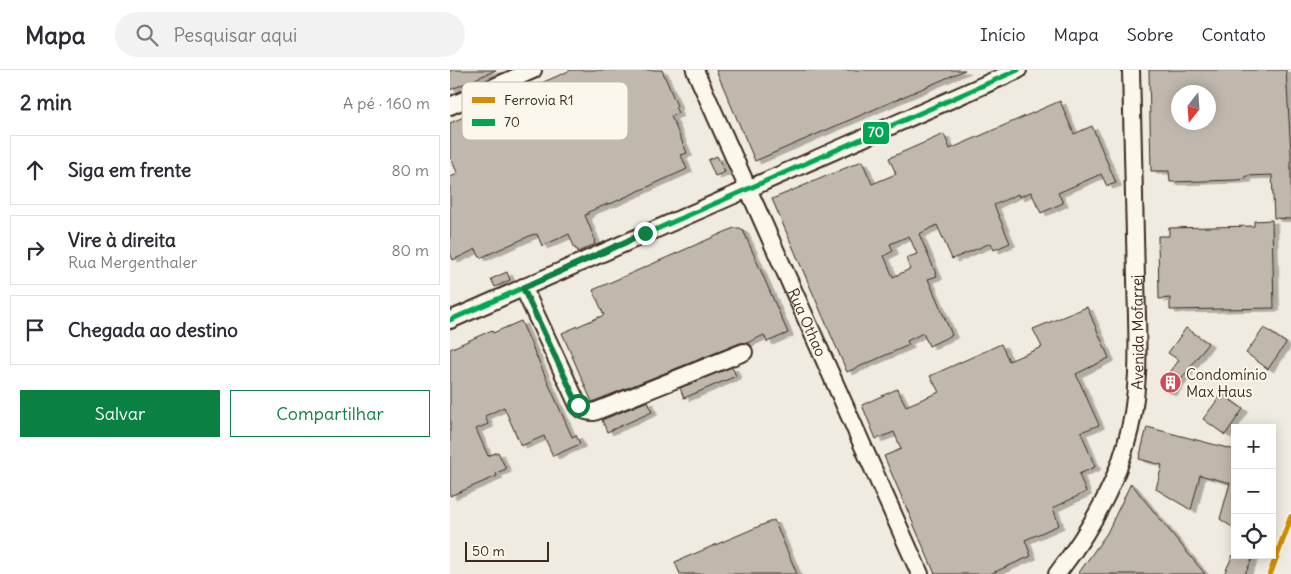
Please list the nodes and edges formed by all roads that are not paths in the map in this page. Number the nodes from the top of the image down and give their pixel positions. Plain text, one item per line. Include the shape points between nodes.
1 (533, 70) edge
2 (695, 70) edge
3 (1018, 70) edge
4 (1132, 70) edge
5 (505, 82) edge
6 (462, 101) edge
7 (450, 106) edge
8 (746, 188) junction
9 (523, 288) junction
10 (450, 320) edge
11 (744, 352) dead end
12 (920, 574) edge
13 (1057, 574) edge

1 - 5 street
2 - 8 street, Rua Othao
3 - 8 street
4 - 13 street, Avenida Mofarrej via 1137,359 1131,424 1126,446 1103,502
6 - 7 street
8 - 9 street
8 - 12 street, Rua Othao
9 - 10 street
9 - 11 street via 578,405 588,412

